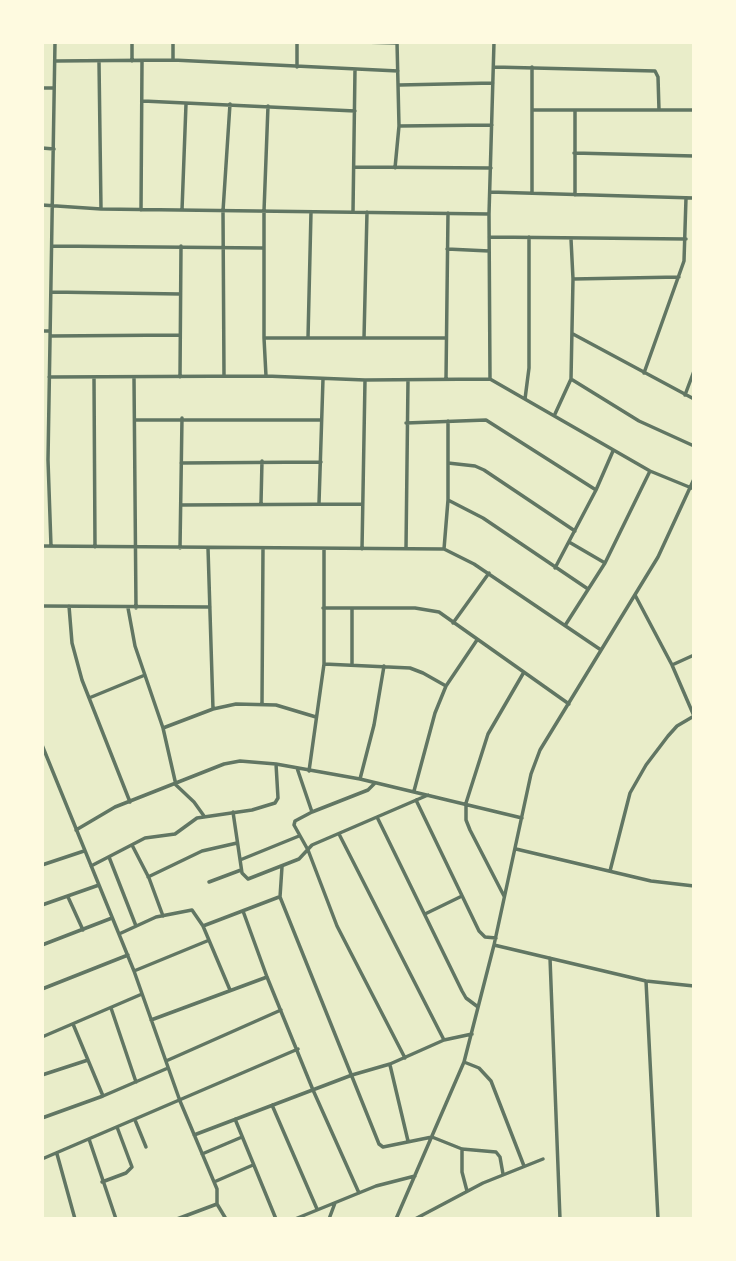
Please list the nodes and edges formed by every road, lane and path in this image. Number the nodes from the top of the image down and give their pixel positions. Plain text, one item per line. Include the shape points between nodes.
1 (55, 42) edge
2 (132, 42) edge
3 (173, 42) edge
4 (297, 42) edge
5 (362, 42) edge
6 (397, 42) edge
7 (494, 42) edge
8 (173, 60) junction
9 (55, 61) junction
10 (132, 61) junction
11 (142, 61) junction
12 (99, 62) junction
13 (494, 66) junction
14 (297, 67) junction
15 (532, 67) junction
16 (355, 69) junction
17 (398, 71) junction
18 (493, 83) junction
19 (399, 85) junction
20 (42, 88) edge
21 (55, 88) junction
22 (143, 101) junction
23 (186, 103) junction
24 (230, 104) junction
25 (268, 106) junction
26 (532, 110) junction
27 (659, 110) junction
28 (694, 110) edge
29 (355, 111) junction
30 (575, 111) junction
31 (492, 125) junction
32 (399, 126) junction
33 (42, 148) edge
34 (54, 149) junction
35 (575, 153) junction
36 (694, 156) edge
37 (354, 167) junction
38 (396, 168) junction
39 (491, 168) junction
40 (490, 192) junction
41 (532, 193) junction
42 (575, 195) junction
43 (687, 198) junction
44 (694, 198) edge
45 (42, 205) edge
46 (52, 206) junction
47 (101, 209) junction
48 (141, 210) junction
49 (181, 210) junction
50 (223, 211) junction
51 (264, 211) junction
52 (311, 212) junction
53 (353, 212) junction
54 (367, 212) junction
55 (447, 213) junction
56 (489, 214) junction
57 (489, 237) junction
58 (529, 237) junction
59 (571, 239) junction
60 (686, 239) junction
61 (52, 246) junction
62 (181, 246) junction
63 (223, 246) junction
64 (264, 248) junction
65 (447, 249) junction
66 (489, 251) junction
67 (679, 277) junction
68 (573, 279) junction
69 (51, 292) junction
70 (180, 294) junction
71 (42, 331) edge
72 (50, 333) junction
73 (573, 334) junction
74 (179, 335) junction
75 (264, 338) junction
76 (307, 338) junction
77 (365, 338) junction
78 (445, 338) junction
79 (694, 371) edge
80 (42, 373) edge
81 (644, 373) junction
82 (50, 375) junction
83 (224, 376) junction
84 (266, 376) junction
85 (94, 377) junction
86 (180, 377) junction
87 (134, 378) junction
88 (323, 378) junction
89 (446, 379) junction
90 (490, 379) junction
91 (571, 379) junction
92 (365, 380) junction
93 (408, 380) junction
94 (685, 395) junction
95 (525, 398) junction
96 (694, 399) edge
97 (42, 412) edge
98 (49, 412) junction
99 (555, 414) junction
100 (182, 418) junction
101 (321, 419) junction
102 (135, 420) junction
103 (447, 421) junction
104 (406, 423) junction
105 (694, 446) edge
106 (613, 450) junction
107 (262, 461) junction
108 (321, 462) junction
109 (181, 463) junction
110 (448, 463) junction
111 (650, 471) junction
112 (694, 479) edge
113 (692, 488) edge
114 (596, 490) junction
115 (448, 500) junction
116 (261, 503) junction
117 (319, 503) junction
118 (362, 504) junction
119 (181, 505) junction
120 (575, 531) junction
121 (569, 542) junction
122 (42, 546) edge
123 (51, 547) junction
124 (95, 547) junction
125 (135, 548) junction
126 (180, 548) junction
127 (208, 548) junction
128 (263, 548) junction
129 (406, 548) junction
130 (444, 548) junction
131 (324, 549) junction
132 (362, 549) junction
133 (605, 563) junction
134 (555, 568) junction
135 (489, 573) junction
136 (589, 590) junction
137 (635, 595) junction
138 (42, 606) edge
139 (69, 607) junction
140 (210, 607) junction
141 (128, 608) junction
142 (136, 608) junction
143 (323, 608) junction
144 (352, 608) junction
145 (453, 623) junction
146 (566, 624) junction
147 (477, 639) junction
148 (602, 650) junction
149 (694, 654) edge
150 (324, 664) junction
151 (352, 665) junction
152 (672, 665) junction
153 (384, 666) junction
154 (524, 672) junction
155 (145, 675) junction
156 (446, 686) junction
157 (89, 698) junction
158 (262, 703) junction
159 (569, 704) junction
160 (213, 709) junction
161 (694, 716) edge
162 (317, 717) junction
163 (163, 728) junction
164 (42, 745) edge
165 (276, 764) junction
166 (297, 768) junction
167 (309, 771) junction
168 (360, 779) junction
169 (375, 783) junction
170 (176, 785) junction
171 (414, 792) junction
172 (429, 795) junction
173 (416, 800) junction
174 (130, 802) junction
175 (466, 803) junction
176 (233, 812) junction
177 (312, 812) junction
178 (204, 816) junction
179 (377, 817) junction
180 (522, 818) junction
181 (76, 830) junction
182 (339, 834) junction
183 (299, 836) junction
184 (237, 843) junction
185 (132, 845) junction
186 (516, 849) junction
187 (308, 850) junction
188 (85, 851) junction
189 (109, 857) junction
190 (240, 860) junction
191 (42, 865) edge
192 (91, 866) junction
193 (282, 867) junction
194 (241, 870) junction
195 (610, 871) junction
196 (148, 877) junction
197 (209, 881) dead end
198 (99, 885) junction
199 (694, 886) edge
200 (68, 896) junction
201 (463, 896) junction
202 (280, 897) junction
203 (505, 898) junction
204 (42, 905) edge
205 (243, 911) junction
206 (425, 914) junction
207 (163, 916) junction
208 (112, 918) junction
209 (136, 926) junction
210 (202, 926) junction
211 (83, 930) junction
212 (119, 934) junction
213 (496, 938) junction
214 (208, 941) junction
215 (42, 945) edge
216 (494, 945) junction
217 (128, 956) junction
218 (550, 958) junction
219 (134, 971) junction
220 (267, 977) junction
221 (646, 981) junction
222 (694, 986) edge
223 (42, 989) edge
224 (230, 990) junction
225 (142, 994) junction
226 (111, 1007) junction
227 (478, 1007) junction
228 (281, 1010) junction
229 (151, 1020) junction
230 (73, 1024) junction
231 (472, 1034) junction
232 (42, 1037) edge
233 (444, 1041) junction
234 (298, 1049) junction
235 (405, 1058) junction
236 (88, 1060) junction
237 (166, 1061) junction
238 (464, 1062) junction
239 (390, 1064) junction
240 (168, 1068) junction
241 (42, 1075) edge
242 (352, 1075) junction
243 (136, 1082) junction
244 (313, 1090) junction
245 (103, 1096) junction
246 (180, 1101) junction
247 (271, 1105) junction
248 (42, 1118) edge
249 (235, 1119) junction
250 (135, 1120) junction
251 (117, 1127) junction
252 (194, 1135) junction
253 (242, 1136) junction
254 (432, 1137) junction
255 (89, 1139) junction
256 (408, 1141) junction
257 (146, 1147) dead end
258 (462, 1149) junction
259 (57, 1153) junction
260 (202, 1154) junction
261 (42, 1159) edge
262 (543, 1159) dead end
263 (254, 1165) junction
264 (524, 1166) junction
265 (503, 1174) junction
266 (415, 1176) junction
267 (102, 1182) junction
268 (214, 1182) junction
269 (467, 1191) junction
270 (359, 1193) junction
271 (335, 1203) junction
272 (217, 1204) junction
273 (317, 1209) junction
274 (397, 1217) edge
275 (75, 1219) edge
276 (116, 1219) edge
277 (177, 1219) edge
278 (226, 1219) edge
279 (276, 1219) edge
280 (295, 1219) edge
281 (329, 1219) edge
282 (403, 1219) edge
283 (415, 1219) edge
284 (560, 1219) edge
285 (658, 1219) edge

1 - 9 street
2 - 10 street
3 - 8 street
4 - 14 street
5 - 6 street
6 - 17 street
7 - 13 street
8 - 11 street
8 - 14 street
9 - 12 street
9 - 21 street
10 - 11 street
10 - 12 street
11 - 22 street
12 - 47 street
13 - 15 street
13 - 18 street
14 - 16 street
15 - 26 street
15 - 27 street via 655,71
16 - 17 street
16 - 29 street
17 - 19 street
18 - 19 street
18 - 31 street
19 - 32 street
20 - 21 street
21 - 34 street
22 - 23 street
22 - 48 street
23 - 24 street
23 - 49 street
24 - 25 street
24 - 50 street
25 - 29 street
25 - 51 street
26 - 30 street
26 - 41 street
27 - 28 street
27 - 30 street
29 - 37 street
30 - 35 street
31 - 32 street
31 - 39 street
32 - 38 street
33 - 34 street
34 - 46 street
35 - 36 street
35 - 42 street
37 - 38 street
37 - 53 street
38 - 39 street
39 - 40 street
40 - 41 street
40 - 56 street
41 - 42 street
42 - 43 street
43 - 44 street
43 - 60 street
45 - 46 street
46 - 47 street
46 - 61 street
47 - 48 street
48 - 49 street
49 - 50 street
50 - 51 street
50 - 63 street
51 - 52 street
51 - 64 street
52 - 53 street
52 - 76 street
53 - 54 street
54 - 55 street
54 - 77 street
55 - 56 street
55 - 65 street
56 - 57 street
57 - 58 street
57 - 66 street
58 - 59 street
58 - 95 street
59 - 60 street
59 - 68 street
60 - 67 street
61 - 62 street
61 - 69 street
62 - 63 street
62 - 70 street
63 - 64 street
63 - 83 street
64 - 75 street
65 - 66 street
65 - 78 street
66 - 90 street
67 - 68 street
67 - 81 street
68 - 73 street
69 - 70 street
69 - 72 street
70 - 74 street
71 - 72 street
72 - 74 street
72 - 82 street
73 - 81 street
73 - 91 street
74 - 86 street
75 - 76 street
75 - 84 street
76 - 77 street
77 - 78 street
78 - 89 street
79 - 94 street
80 - 82 street
81 - 94 street
82 - 85 street
82 - 98 street
83 - 84 street
83 - 86 street
84 - 88 street
85 - 87 street
85 - 124 street
86 - 87 street
87 - 102 street
88 - 92 street
88 - 101 street
89 - 90 street
89 - 93 street
90 - 95 street
91 - 99 street
91 - 105 street via 639,421
92 - 93 street
92 - 118 street
93 - 104 street
94 - 96 street
95 - 99 street
97 - 98 street
98 - 123 street
99 - 106 street
100 - 101 street
100 - 102 street
100 - 109 street
101 - 108 street
102 - 125 street
103 - 104 street
103 - 110 street
103 - 114 street via 481,419 492,423
104 - 129 street
106 - 111 street
106 - 114 street
107 - 108 street
107 - 109 street
107 - 116 street
108 - 117 street
109 - 119 street
110 - 115 street
110 - 120 street via 484,470
111 - 113 street
111 - 133 street
112 - 113 street
113 - 137 street
114 - 120 street
115 - 130 street
115 - 134 street via 483,518
116 - 117 street
116 - 119 street
117 - 118 street
118 - 132 street
119 - 126 street
120 - 121 street
121 - 133 street
121 - 134 street
122 - 123 street
123 - 124 street
124 - 125 street
125 - 126 street
125 - 142 street
126 - 127 street
127 - 128 street
127 - 140 street
128 - 131 street
128 - 158 street
129 - 130 street
129 - 132 street
130 - 135 street
131 - 132 street
131 - 143 street
133 - 136 street
134 - 136 street
135 - 145 street
135 - 146 street
136 - 146 street
137 - 148 street
137 - 152 street
138 - 139 street
139 - 141 street
139 - 157 street via 72,643
140 - 142 street
140 - 160 street
141 - 142 street
141 - 155 street
143 - 144 street
143 - 150 street
144 - 145 street via 428,609
144 - 151 street
145 - 147 street
146 - 148 street
147 - 154 street
147 - 156 street
148 - 159 street
149 - 152 street
150 - 151 street
150 - 162 street
151 - 153 street
152 - 161 street
153 - 156 street via 417,670
153 - 168 street
154 - 159 street
154 - 175 street via 488,734
155 - 157 street
155 - 163 street
156 - 171 street
157 - 174 street
158 - 160 street
158 - 162 street
159 - 180 street via 540,750
160 - 163 street
161 - 195 street via 668,736 630,793
162 - 167 street
163 - 170 street
164 - 181 street
165 - 166 street
165 - 170 street via 230,763
165 - 176 street via 277,801
166 - 167 street
166 - 177 street
167 - 168 street
168 - 169 street
169 - 171 street
169 - 177 street
170 - 174 street
170 - 178 street
171 - 172 street
172 - 173 street
172 - 175 street
173 - 179 street
173 - 201 street
174 - 181 street
175 - 180 street
175 - 203 street via 470,830
176 - 178 street
176 - 184 street
177 - 183 street via 295,821
178 - 185 street via 176,834 151,836
179 - 182 street
179 - 206 street
180 - 186 street
181 - 188 street
182 - 187 street
182 - 233 street
183 - 187 street
183 - 190 street
184 - 190 street
184 - 196 street via 202,851
185 - 189 street
185 - 196 street
186 - 195 street
186 - 203 street
187 - 193 street
187 - 235 street via 337,926
188 - 191 street
188 - 192 street
189 - 192 street
189 - 209 street
190 - 194 street
192 - 198 street
193 - 194 street via 248,879
193 - 202 street
194 - 197 street
195 - 199 street
196 - 207 street
198 - 200 street
198 - 208 street
200 - 204 street
200 - 211 street
201 - 206 street
201 - 213 street via 482,935
202 - 205 street
202 - 242 street
203 - 213 street
205 - 210 street
205 - 220 street
206 - 227 street via 462,991
207 - 209 street
207 - 210 street via 192,910
208 - 211 street
208 - 212 street
209 - 212 street
210 - 214 street
211 - 215 street
212 - 217 street
213 - 216 street
214 - 219 street
214 - 224 street
216 - 218 street
216 - 227 street
217 - 219 street
217 - 223 street
218 - 221 street
218 - 284 street
219 - 225 street
220 - 224 street
220 - 228 street
221 - 222 street
221 - 285 street
224 - 229 street
225 - 226 street
225 - 229 street
226 - 230 street
226 - 243 street
227 - 231 street
228 - 234 street
228 - 237 street
229 - 237 street
230 - 232 street
230 - 236 street
231 - 233 street
231 - 238 street
233 - 235 street
234 - 244 street
234 - 246 street
235 - 239 street
236 - 241 street
236 - 245 street
237 - 240 street
238 - 254 street
238 - 264 street via 479,1068 491,1081
239 - 242 street
239 - 256 street
240 - 243 street
240 - 246 street
242 - 244 street
242 - 256 street via 379,1144
243 - 245 street
244 - 247 street
244 - 270 street
245 - 248 street
246 - 250 street
246 - 252 street
247 - 249 street
247 - 273 street
249 - 252 street
249 - 253 street
250 - 251 street
250 - 257 street
251 - 255 street
251 - 267 street via 132,1167
252 - 260 street
253 - 260 street
253 - 263 street
254 - 256 street
254 - 258 street
254 - 266 street
255 - 259 street
255 - 267 street
258 - 265 street via 496,1152
258 - 269 street
259 - 261 street
259 - 275 street
260 - 268 street
262 - 264 street
263 - 268 street
263 - 279 street
264 - 265 street
265 - 269 street
266 - 270 street
266 - 274 street
267 - 276 street
268 - 272 street
269 - 283 street
270 - 271 street
271 - 273 street
271 - 281 street
272 - 277 street
272 - 278 street
273 - 280 street
274 - 282 street

